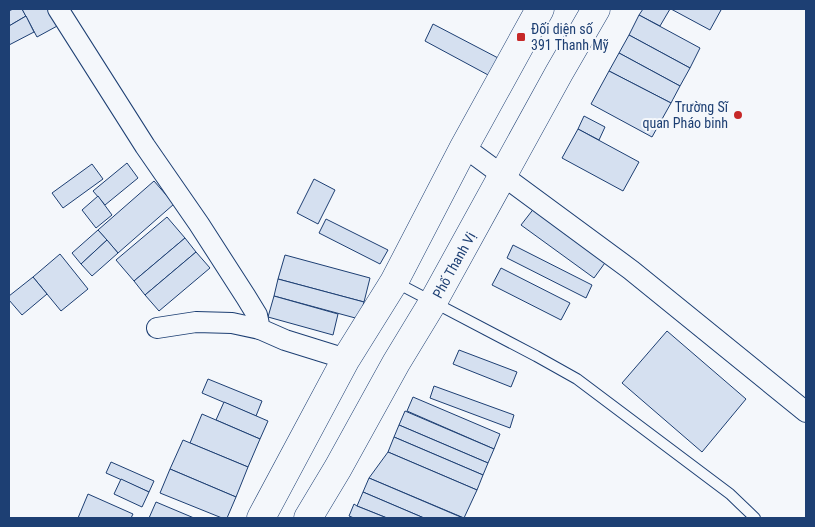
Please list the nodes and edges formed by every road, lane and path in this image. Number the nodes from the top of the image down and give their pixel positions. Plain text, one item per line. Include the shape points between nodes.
1 (58, 9) edge
2 (540, 9) edge
3 (596, 9) edge
4 (464, 147) junction
5 (502, 175) junction
6 (394, 282) junction
7 (433, 302) junction
8 (157, 328) dead end
9 (260, 329) junction
10 (346, 359) junction
11 (806, 412) edge
12 (261, 518) edge
13 (308, 518) edge
14 (755, 518) edge

1 - 9 street via 246,297
2 - 4 main road
3 - 5 main road, Phố Thanh Vị
4 - 5 street
4 - 6 main road
5 - 7 main road, Phố Thanh Vị
5 - 11 street via 630,270
6 - 7 lane
6 - 10 main road
7 - 13 main road, Phố Thanh Vị
7 - 14 lane via 577,379 730,494
8 - 9 street via 196,322 232,323
9 - 10 street
10 - 12 main road

